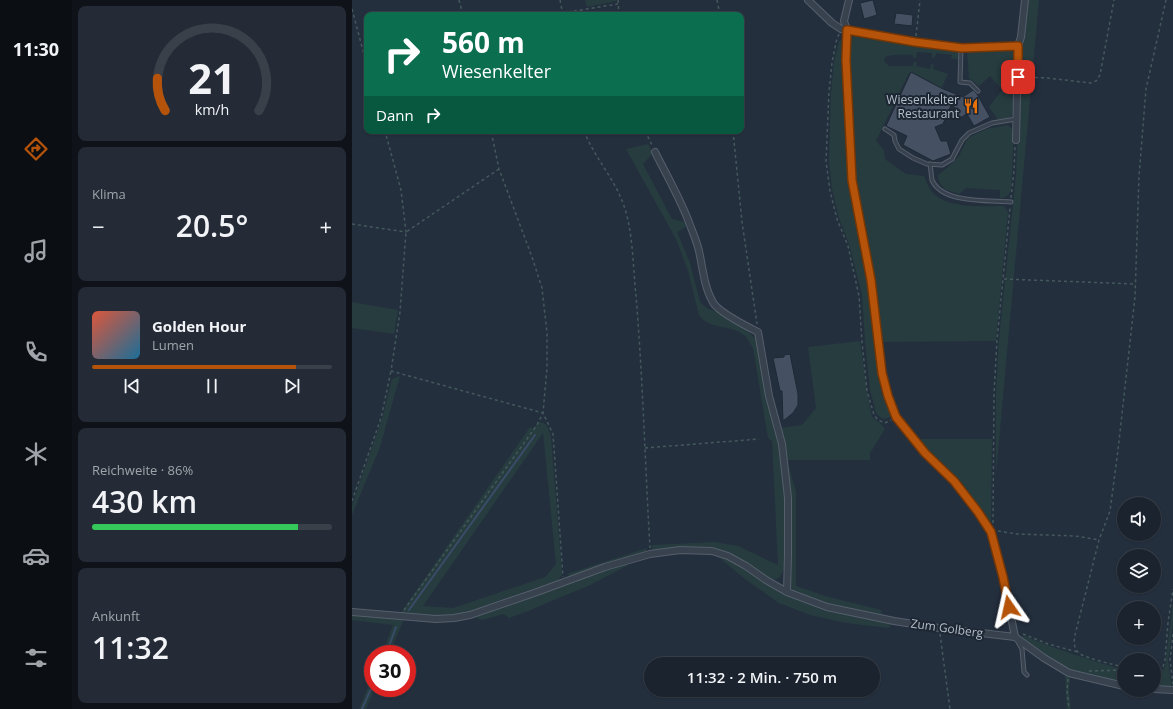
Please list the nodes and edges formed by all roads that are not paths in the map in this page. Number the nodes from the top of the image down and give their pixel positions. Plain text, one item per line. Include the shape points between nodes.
1 (808, 0) edge
2 (849, 0) edge
3 (1025, 0) edge
4 (844, 29) junction
5 (1018, 46) junction
6 (962, 48) junction
7 (978, 91) dead end
8 (1016, 119) junction
9 (886, 129) dead end
10 (1016, 140) road end
11 (655, 152) road end
12 (930, 164) junction
13 (1011, 202) road end
14 (787, 592) junction
15 (352, 612) edge
16 (1015, 637) junction
17 (1027, 675) dead end
18 (1117, 684) edge
19 (1161, 689) edge
20 (1173, 690) edge

1 - 4 street via 832,23
2 - 4 street
3 - 5 street
4 - 6 street
4 - 16 street via 852,180 871,280 882,373 888,396 896,417 925,453 954,481 991,532
5 - 6 street
5 - 8 street
6 - 7 lane via 960,82 970,83
8 - 10 street
8 - 12 lane via 992,123 973,130 962,140 952,159 942,165
9 - 12 lane via 894,135 899,149
11 - 14 street via 690,225 709,295 721,311 758,332 769,396 784,459 788,498
12 - 13 lane via 932,180 940,191 967,200
14 - 15 street, Zum Golberg via 728,556 712,551 680,550 650,554 605,567 470,615 436,619
14 - 16 street, Zum Golberg via 827,607 894,621
16 - 17 lane via 1022,649 1024,672
16 - 18 street, Zum Golberg via 1069,672
19 - 20 street

